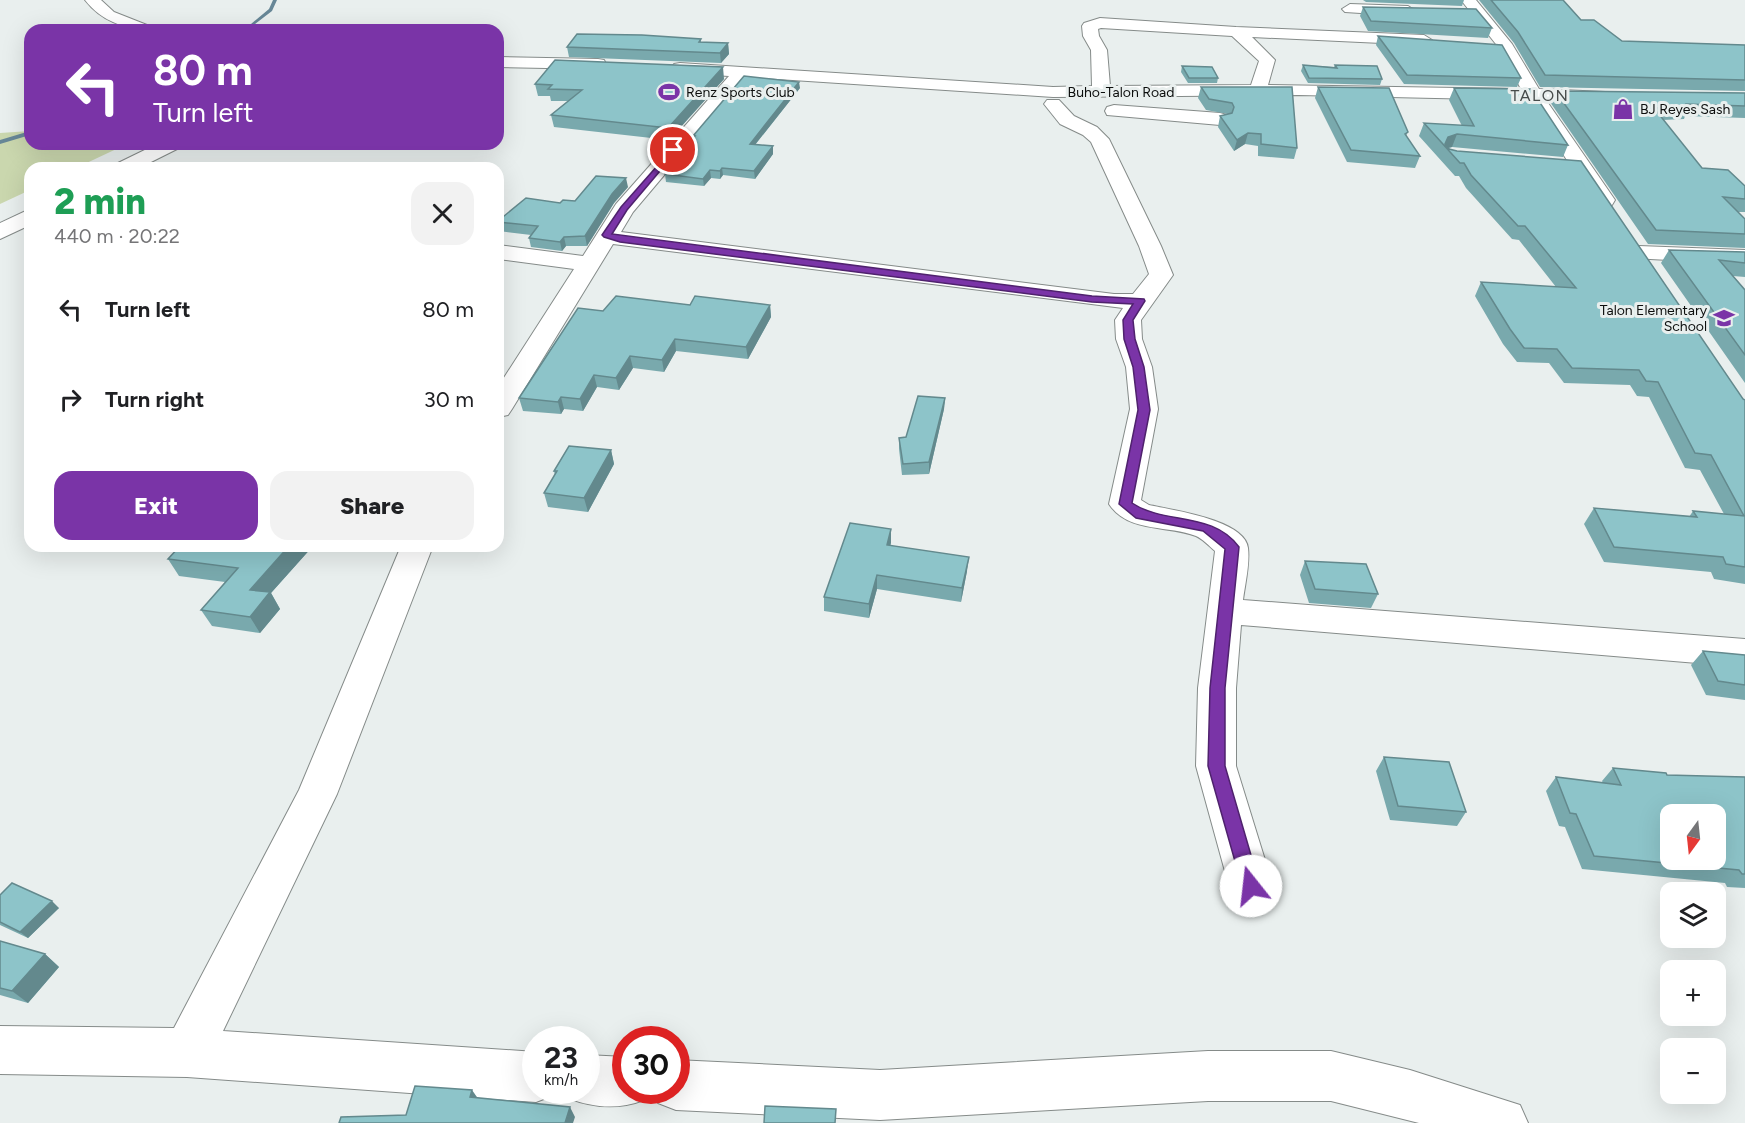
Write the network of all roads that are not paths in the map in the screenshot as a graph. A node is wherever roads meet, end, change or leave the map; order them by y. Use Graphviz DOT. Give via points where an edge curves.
graph roads {
  1 [pos="92,0"];
  2 [pos="1468,8"];
  3 [pos="1350,9"];
  4 [pos="1422,12"];
  5 [pos="131,24"];
  6 [pos="1236,32"];
  7 [pos="1438,41"];
  8 [pos="1484,45"];
  9 [pos="1506,47"];
  10 [pos="504,62"];
  11 [pos="614,64"];
  12 [pos="658,67"];
  13 [pos="742,72"];
  14 [pos="1257,91"];
  15 [pos="1101,92"];
  16 [pos="1534,96"];
  17 [pos="1617,97"];
  18 [pos="1049,98"];
  19 [pos="1220,119"];
  20 [pos="160,150"];
  21 [pos="135,162"];
  22 [pos="24,219"];
  23 [pos="0,232"];
  24 [pos="607,235"];
  25 [pos="1628,236"];
  26 [pos="504,253"];
  27 [pos="1745,257"];
  28 [pos="588,264"];
  29 [pos="1654,275"];
  30 [pos="1140,301"];
  31 [pos="504,399"];
  32 [pos="415,552"];
  33 [pos="1225,611"];
  34 [pos="1745,653"];
  35 [pos="1251,886"];
  36 [pos="0,1050"];
  37 [pos="187,1053"];
  38 [pos="522,1076"];
  39 [pos="690,1086"];
  40 [pos="1503,1123"];
  1 -- 5 [label="street" via="109,15"];
  2 -- 9 [label="street"];
  3 -- 4 [label="street"];
  6 -- 7 [label="street"];
  6 -- 14 [label="street" via="1267,60"];
  6 -- 15 [label="street" via="1091,24 1091,36 1099,50"];
  8 -- 9 [label="street"];
  9 -- 16 [label="street"];
  10 -- 11 [label="street"];
  12 -- 13 [label="street, Buho-Talon Road"];
  13 -- 18 [label="street, Buho-Talon Road"];
  13 -- 24 [label="street" via="631,200"];
  14 -- 15 [label="street, Buho-Talon Road"];
  14 -- 16 [label="street, Buho-Talon Road"];
  15 -- 18 [label="street, Buho-Talon Road"];
  16 -- 17 [label="street, Buho-Talon Road"];
  16 -- 25 [label="street" via="1572,166"];
  18 -- 19 [label="street"];
  18 -- 30 [label="street" via="1067,120 1099,139 1150,246 1161,275"];
  20 -- 21 [label="street"];
  22 -- 23 [label="street"];
  24 -- 28 [label="street"];
  24 -- 30 [label="street" via="1102,300"];
  25 -- 27 [label="street"];
  25 -- 29 [label="street"];
  26 -- 28 [label="street"];
  28 -- 31 [label="street"];
  30 -- 33 [label="street" via="1128,320 1144,410 1125,504 1140,514 1207,528 1232,547"];
  32 -- 37 [label="street" via="317,794"];
  33 -- 34 [label="street"];
  33 -- 35 [label="street" via="1217,688 1216,766"];
  36 -- 37 [label="street"];
  37 -- 38 [label="street"];
  39 -- 40 [label="street" via="880,1095 1208,1076 1331,1076"];
}
